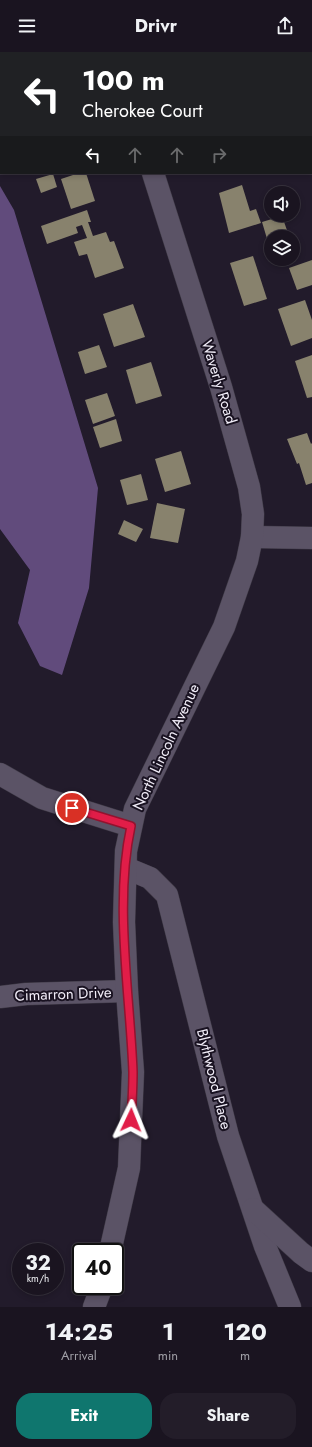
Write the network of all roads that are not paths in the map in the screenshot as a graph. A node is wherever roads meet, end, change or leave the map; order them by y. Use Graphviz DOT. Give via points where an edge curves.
graph roads {
  1 [pos="153,174"];
  2 [pos="252,537"];
  3 [pos="312,538"];
  4 [pos="0,774"];
  5 [pos="131,826"];
  6 [pos="126,868"];
  7 [pos="127,991"];
  8 [pos="0,997"];
  9 [pos="252,1208"];
  10 [pos="112,1243"];
  11 [pos="312,1261"];
  12 [pos="99,1295"];
  13 [pos="94,1307"];
  14 [pos="290,1307"];
  1 -- 2 [label="street, Waverly Road" via="221,387 249,487 253,514"];
  2 -- 3 [label="street"];
  2 -- 5 [label="street, North Lincoln Avenue" via="247,561 224,627 135,809"];
  4 -- 5 [label="street" via="42,798"];
  5 -- 6 [label="street, North Lincoln Avenue" via="126,851"];
  6 -- 7 [label="street, North Lincoln Avenue" via="124,922"];
  6 -- 9 [label="street, Blythwood Place" via="150,878 167,895 228,1136"];
  7 -- 8 [label="street, Cimarron Drive"];
  7 -- 10 [label="street, North Lincoln Avenue" via="133,1072 129,1168"];
  9 -- 11 [label="street"];
  9 -- 14 [label="street, Blythwood Place" via="264,1246"];
  12 -- 13 [label="street"];
}
